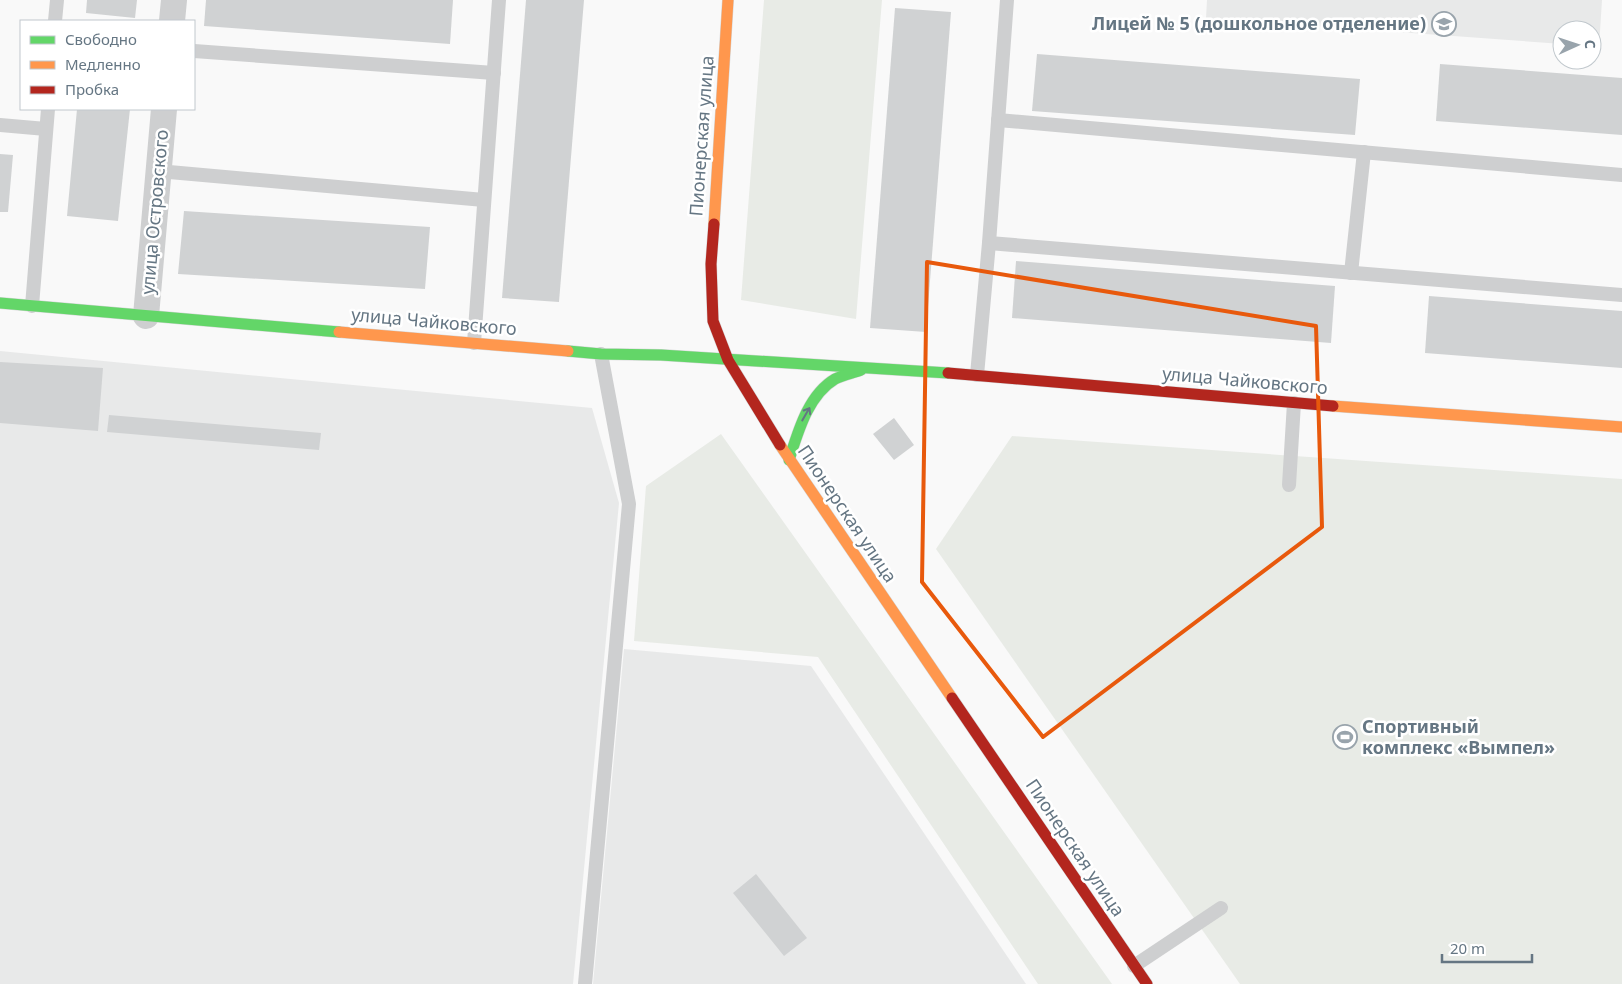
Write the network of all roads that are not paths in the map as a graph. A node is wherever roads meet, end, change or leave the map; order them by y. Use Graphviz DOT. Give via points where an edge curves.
graph roads {
  1 [pos="57,0"];
  2 [pos="174,0"];
  3 [pos="499,0"];
  4 [pos="728,0"];
  5 [pos="1007,0"];
  6 [pos="55,20"];
  7 [pos="172,20"];
  8 [pos="195,51"];
  9 [pos="494,73"];
  10 [pos="48,110"];
  11 [pos="164,110"];
  12 [pos="998,120"];
  13 [pos="0,125"];
  14 [pos="46,128"];
  15 [pos="1364,152"];
  16 [pos="158,171"];
  17 [pos="1622,174"];
  18 [pos="484,200"];
  19 [pos="989,243"];
  20 [pos="1351,273"];
  21 [pos="1622,295"];
  22 [pos="0,304"];
  23 [pos="32,306"];
  24 [pos="146,316"];
  25 [pos="474,343"];
  26 [pos="601,354"];
  27 [pos="728,360"];
  28 [pos="865,369"];
  29 [pos="977,376"];
  30 [pos="1294,403"];
  31 [pos="1622,427"];
  32 [pos="789,460"];
  33 [pos="1289,485"];
  34 [pos="1221,908"];
  35 [pos="1134,966"];
  36 [pos="584,984"];
  37 [pos="1147,984"];
  1 -- 6 [label="lane"];
  2 -- 7 [label="street"];
  3 -- 9 [label="lane"];
  4 -- 27 [label="street, Пионерская улица" via="711,264 713,321"];
  5 -- 12 [label="lane"];
  8 -- 9 [label="lane"];
  9 -- 18 [label="lane"];
  10 -- 14 [label="lane"];
  11 -- 16 [label="street, улица Островского"];
  12 -- 15 [label="lane"];
  12 -- 19 [label="lane"];
  13 -- 14 [label="lane"];
  14 -- 23 [label="lane"];
  15 -- 17 [label="lane"];
  15 -- 20 [label="lane"];
  16 -- 18 [label="lane"];
  16 -- 24 [label="street, улица Островского"];
  18 -- 25 [label="lane"];
  19 -- 20 [label="lane"];
  19 -- 29 [label="lane"];
  20 -- 21 [label="lane"];
  22 -- 23 [label="street, улица Чайковского"];
  23 -- 24 [label="street, улица Чайковского"];
  24 -- 25 [label="street, улица Чайковского"];
  25 -- 26 [label="street, улица Чайковского"];
  26 -- 27 [label="street, улица Чайковского"];
  26 -- 36 [label="lane" via="629,504"];
  27 -- 28 [label="street, улица Чайковского"];
  27 -- 32 [label="street, Пионерская улица"];
  28 -- 29 [label="street, улица Чайковского"];
  32 -- 28 [label="street, улица Чайковского, one-way" via="800,426 816,397 834,380"];
  29 -- 30 [label="street, улица Чайковского"];
  30 -- 31 [label="street, улица Чайковского"];
  30 -- 33 [label="lane"];
  32 -- 35 [label="street, Пионерская улица"];
  34 -- 35 [label="lane"];
  35 -- 37 [label="street, Пионерская улица"];
}
